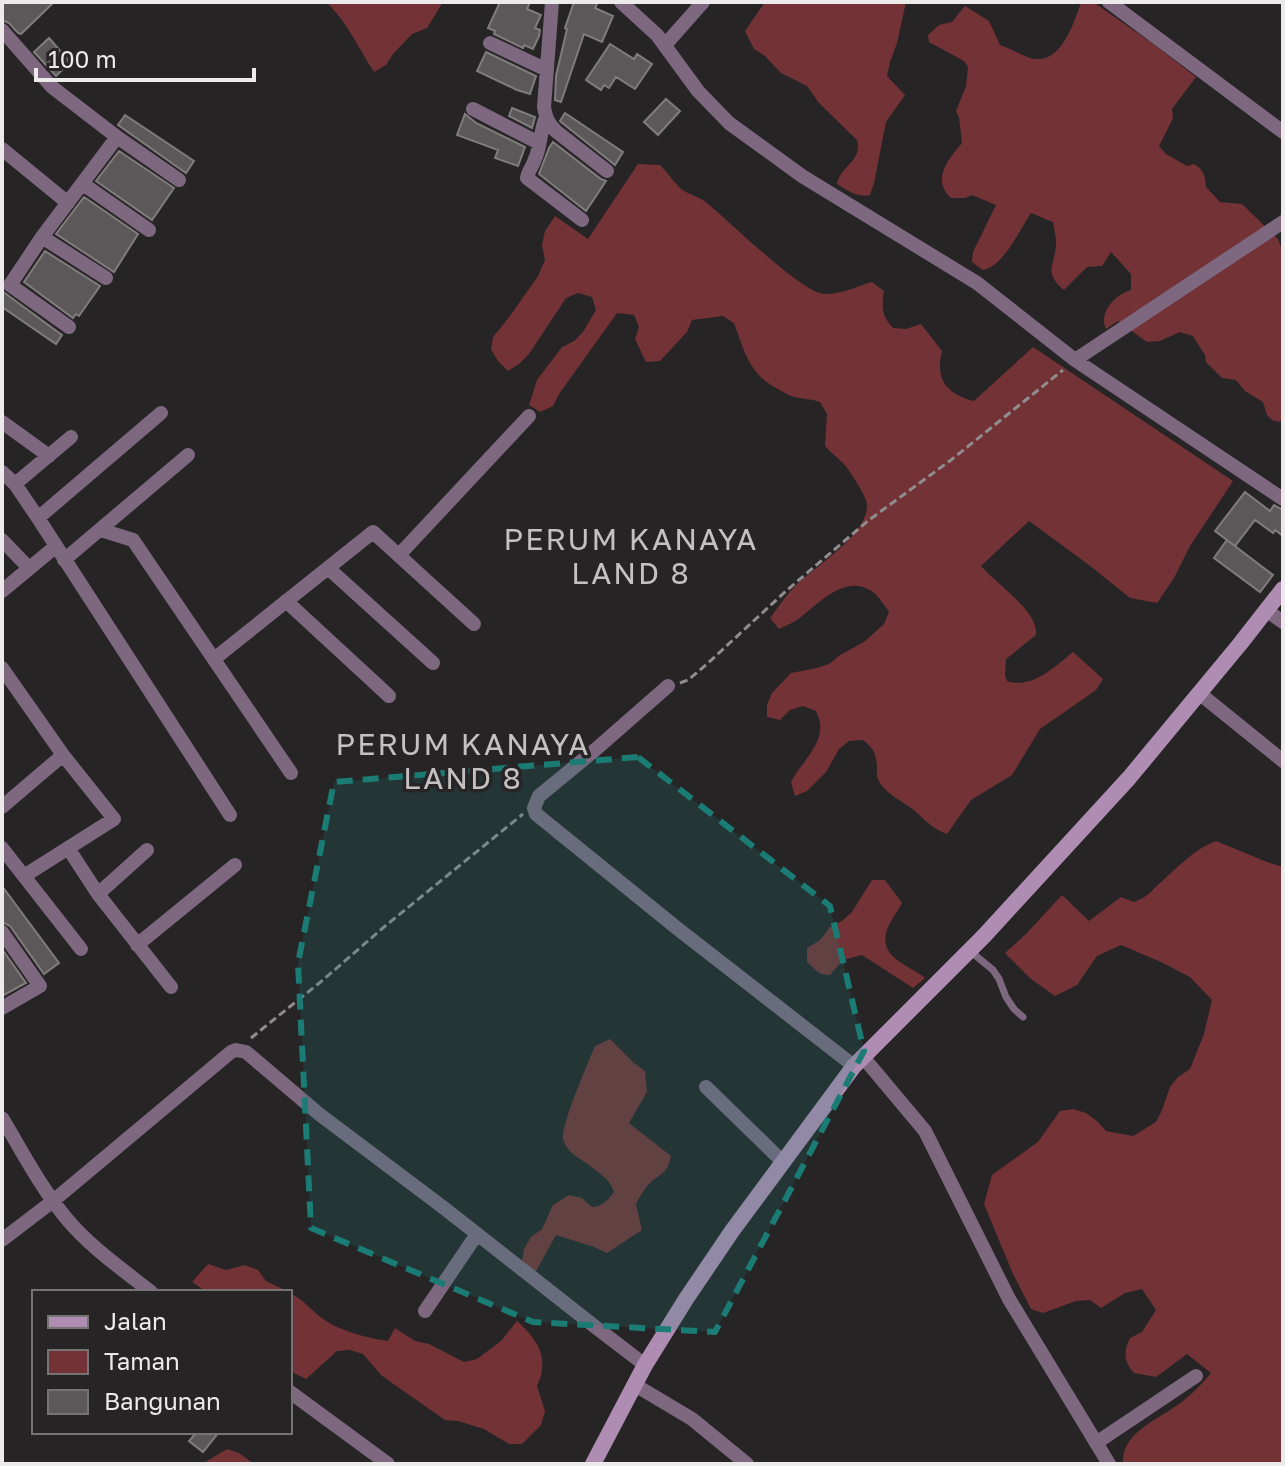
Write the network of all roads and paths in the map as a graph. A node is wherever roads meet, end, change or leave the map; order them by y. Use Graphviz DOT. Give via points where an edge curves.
graph roads {
  1 [pos="552,2"];
  2 [pos="621,2"];
  3 [pos="703,2"];
  4 [pos="1118,4"];
  5 [pos="2,30"];
  6 [pos="490,43"];
  7 [pos="665,45"];
  8 [pos="547,70"];
  9 [pos="473,109"];
  10 [pos="546,117"];
  11 [pos="1283,132"];
  12 [pos="117,137"];
  13 [pos="539,143"];
  14 [pos="2,149"];
  15 [pos="607,171"];
  16 [pos="179,180"];
  17 [pos="83,184"];
  18 [pos="68,203"];
  19 [pos="582,220"];
  20 [pos="1283,222"];
  21 [pos="149,230"];
  22 [pos="42,237"];
  23 [pos="106,278"];
  24 [pos="69,327"];
  25 [pos="1075,360"];
  26 [pos="161,413"];
  27 [pos="529,416"];
  28 [pos="2,422"];
  29 [pos="71,437"];
  30 [pos="188,455"];
  31 [pos="49,456"];
  32 [pos="2,472"];
  33 [pos="15,484"];
  34 [pos="1283,499"];
  35 [pos="38,518"];
  36 [pos="101,530"];
  37 [pos="2,540"];
  38 [pos="60,553"];
  39 [pos="399,555"];
  40 [pos="29,568"];
  41 [pos="328,568"];
  42 [pos="1283,589"];
  43 [pos="2,591"];
  44 [pos="286,601"];
  45 [pos="1266,610"];
  46 [pos="1283,622"];
  47 [pos="474,624"];
  48 [pos="214,659"];
  49 [pos="433,663"];
  50 [pos="2,668"];
  51 [pos="668,686"];
  52 [pos="1199,693"];
  53 [pos="389,696"];
  54 [pos="63,755"];
  55 [pos="1283,761"];
  56 [pos="291,773"];
  57 [pos="2,807"];
  58 [pos="534,808"];
  59 [pos="230,815"];
  60 [pos="2,848"];
  61 [pos="68,848"];
  62 [pos="147,850"];
  63 [pos="235,865"];
  64 [pos="24,876"];
  65 [pos="98,894"];
  66 [pos="2,932"];
  67 [pos="137,945"];
  68 [pos="81,949"];
  69 [pos="970,951"];
  70 [pos="171,987"];
  71 [pos="2,1008"];
  72 [pos="1023,1017"];
  73 [pos="241,1050"];
  74 [pos="858,1062"];
  75 [pos="706,1087"];
  76 [pos="2,1118"];
  77 [pos="782,1161"];
  78 [pos="53,1201"];
  79 [pos="477,1234"];
  80 [pos="2,1240"];
  81 [pos="148,1290"];
  82 [pos="425,1311"];
  83 [pos="645,1365"];
  84 [pos="1196,1376"];
  85 [pos="635,1385"];
  86 [pos="292,1393"];
  87 [pos="1096,1443"];
  88 [pos="1107,1463"];
  89 [pos="388,1464"];
  90 [pos="593,1464"];
  91 [pos="747,1464"];
  1 -- 8 [label="street"];
  2 -- 7 [label="street"];
  3 -- 7 [label="street"];
  4 -- 11 [label="street"];
  5 -- 12 [label="street" via="52,87"];
  6 -- 8 [label="street"];
  7 -- 25 [label="street" via="729,123 802,176 977,283"];
  8 -- 10 [label="street"];
  9 -- 13 [label="street"];
  10 -- 13 [label="street"];
  10 -- 15 [label="street" via="550,126"];
  12 -- 16 [label="street"];
  12 -- 17 [label="street"];
  13 -- 19 [label="street" via="527,178"];
  14 -- 18 [label="street"];
  17 -- 18 [label="street"];
  17 -- 21 [label="street"];
  18 -- 22 [label="street"];
  20 -- 25 [label="street"];
  22 -- 23 [label="street"];
  22 -- 24 [label="street" via="10,285"];
  25 -- 34 [label="street"];
  25 -- 51 [label="path" via="869,520 688,680"];
  26 -- 35 [label="street"];
  27 -- 39 [label="street"];
  28 -- 31 [label="street"];
  29 -- 31 [label="street"];
  30 -- 36 [label="street"];
  31 -- 33 [label="street"];
  32 -- 33 [label="street"];
  33 -- 35 [label="street"];
  35 -- 38 [label="street"];
  36 -- 38 [label="street"];
  36 -- 48 [label="street" via="133,540"];
  37 -- 40 [label="street"];
  38 -- 40 [label="street"];
  38 -- 59 [label="street"];
  39 -- 41 [label="street" via="373,532"];
  39 -- 47 [label="street"];
  40 -- 43 [label="street"];
  41 -- 44 [label="street"];
  41 -- 49 [label="street"];
  42 -- 45 [label="main road"];
  44 -- 48 [label="street"];
  44 -- 53 [label="street"];
  45 -- 46 [label="street"];
  45 -- 52 [label="main road"];
  48 -- 56 [label="street"];
  50 -- 54 [label="street"];
  51 -- 58 [label="street" via="539,796"];
  52 -- 55 [label="street"];
  52 -- 69 [label="main road" via="1129,778"];
  54 -- 57 [label="street"];
  54 -- 61 [label="street" via="114,819"];
  58 -- 73 [label="path"];
  58 -- 74 [label="street" via="678,929"];
  60 -- 64 [label="street"];
  61 -- 64 [label="street"];
  61 -- 65 [label="street"];
  62 -- 65 [label="street"];
  63 -- 67 [label="street"];
  64 -- 68 [label="street"];
  65 -- 67 [label="street"];
  66 -- 71 [label="street" via="40,986"];
  67 -- 70 [label="street"];
  69 -- 72 [label="lane" via="993,970"];
  69 -- 74 [label="main road"];
  73 -- 78 [label="street" via="231,1052"];
  73 -- 79 [label="street"];
  74 -- 77 [label="main road"];
  74 -- 87 [label="street" via="925,1131 1009,1299"];
  75 -- 77 [label="street"];
  76 -- 78 [label="street"];
  77 -- 83 [label="main road"];
  78 -- 80 [label="street"];
  78 -- 81 [label="street" via="88,1242"];
  79 -- 82 [label="street"];
  79 -- 83 [label="street"];
  83 -- 85 [label="main road"];
  84 -- 87 [label="street"];
  85 -- 90 [label="main road"];
  85 -- 91 [label="street" via="692,1419"];
  86 -- 89 [label="street"];
  87 -- 88 [label="street"];
}
